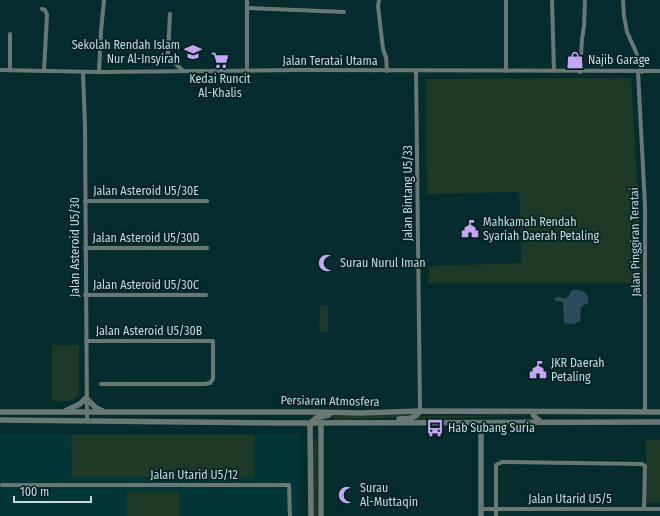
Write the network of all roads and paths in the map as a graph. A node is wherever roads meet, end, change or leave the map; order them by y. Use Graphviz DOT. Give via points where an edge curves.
graph roads {
  1 [pos="104,0"];
  2 [pos="247,0"];
  3 [pos="379,0"];
  4 [pos="506,0"];
  5 [pos="552,0"];
  6 [pos="585,0"];
  7 [pos="623,0"];
  8 [pos="247,8"];
  9 [pos="42,9"];
  10 [pos="344,12"];
  11 [pos="170,14"];
  12 [pos="10,34"];
  13 [pos="0,70"];
  14 [pos="10,70"];
  15 [pos="44,71"];
  16 [pos="183,71"];
  17 [pos="247,71"];
  18 [pos="386,71"];
  19 [pos="416,71"];
  20 [pos="506,71"];
  21 [pos="554,71"];
  22 [pos="660,71"];
  23 [pos="83,72"];
  24 [pos="99,72"];
  25 [pos="580,72"];
  26 [pos="640,72"];
  27 [pos="85,201"];
  28 [pos="208,201"];
  29 [pos="85,248"];
  30 [pos="207,248"];
  31 [pos="86,295"];
  32 [pos="206,295"];
  33 [pos="86,341"];
  34 [pos="101,384"];
  35 [pos="86,398"];
  36 [pos="420,411"];
  37 [pos="0,412"];
  38 [pos="61,412"];
  39 [pos="86,412"];
  40 [pos="105,412"];
  41 [pos="262,412"];
  42 [pos="532,412"];
  43 [pos="540,412"];
  44 [pos="645,412"];
  45 [pos="660,412"];
  46 [pos="361,413"];
  47 [pos="536,417"];
  48 [pos="316,418"];
  49 [pos="0,420"];
  50 [pos="87,421"];
  51 [pos="468,422"];
  52 [pos="494,422"];
  53 [pos="531,422"];
  54 [pos="541,422"];
  55 [pos="660,422"];
  56 [pos="310,423"];
  57 [pos="321,423"];
  58 [pos="373,423"];
  59 [pos="481,433"];
  60 [pos="2,485"];
  61 [pos="481,509"];
  62 [pos="496,509"];
  63 [pos="644,509"];
  64 [pos="660,509"];
  65 [pos="290,516"];
  66 [pos="311,516"];
  67 [pos="321,516"];
  68 [pos="481,516"];
  69 [pos="496,516"];
  1 -- 24 [label="street"];
  2 -- 8 [label="street"];
  3 -- 18 [label="street"];
  4 -- 20 [label="street"];
  5 -- 21 [label="street"];
  6 -- 25 [label="street"];
  7 -- 26 [label="street, Jalan Pinggiran Teratai" via="627,32 636,52"];
  8 -- 10 [label="street"];
  8 -- 17 [label="street"];
  9 -- 15 [label="street" via="46,10 47,15"];
  11 -- 16 [label="street" via="169,57"];
  12 -- 14 [label="street"];
  13 -- 14 [label="street, Jalan Teratai Utama"];
  14 -- 15 [label="street, Jalan Teratai Utama"];
  15 -- 23 [label="street, Jalan Teratai Utama"];
  16 -- 17 [label="street, Jalan Teratai Utama"];
  16 -- 24 [label="street, Jalan Teratai Utama"];
  17 -- 18 [label="street, Jalan Teratai Utama"];
  18 -- 19 [label="street, Jalan Teratai Utama"];
  19 -- 20 [label="street, Jalan Teratai Utama"];
  19 -- 36 [label="street, Jalan Bintang U5/33"];
  20 -- 21 [label="street, Jalan Teratai Utama"];
  21 -- 25 [label="street, Jalan Teratai Utama"];
  22 -- 26 [label="street, Jalan Teratai Utama"];
  23 -- 24 [label="street, Jalan Teratai Utama"];
  23 -- 27 [label="street, Jalan Asteroid U5/30"];
  25 -- 26 [label="street, Jalan Teratai Utama"];
  26 -- 44 [label="street, Jalan Pinggiran Teratai" via="645,206"];
  27 -- 28 [label="street, Jalan Asteroid U5/30E"];
  27 -- 29 [label="street, Jalan Asteroid U5/30"];
  29 -- 30 [label="street, Jalan Asteroid U5/30D"];
  29 -- 31 [label="street, Jalan Asteroid U5/30"];
  31 -- 32 [label="street, Jalan Asteroid U5/30C"];
  31 -- 33 [label="street, Jalan Asteroid U5/30"];
  33 -- 34 [label="street, Jalan Asteroid U5/30B" via="213,341 213,379 210,383"];
  33 -- 35 [label="street, Jalan Asteroid U5/30"];
  35 -- 38 [label="street" via="80,404"];
  35 -- 39 [label="street, Jalan Asteroid U5/30"];
  35 -- 40 [label="street" via="96,408"];
  36 -- 42 [label="street, Persiaran Atmosfera"];
  36 -- 46 [label="street, Persiaran Atmosfera"];
  36 -- 58 [label="street" via="410,419"];
  37 -- 38 [label="street, Persiaran Atmosfera"];
  38 -- 39 [label="street, Persiaran Atmosfera"];
  39 -- 40 [label="street, Persiaran Atmosfera"];
  39 -- 50 [label="street, Jalan Asteroid U5/30"];
  40 -- 41 [label="street, Persiaran Atmosfera"];
  41 -- 46 [label="street, Persiaran Atmosfera"];
  41 -- 48 [label="street"];
  42 -- 43 [label="street, Persiaran Atmosfera"];
  42 -- 47 [label="street"];
  43 -- 44 [label="street, Persiaran Atmosfera"];
  43 -- 47 [label="street"];
  44 -- 45 [label="street, Persiaran Atmosfera"];
  46 -- 48 [label="street" via="333,414"];
  47 -- 53 [label="street"];
  47 -- 54 [label="street"];
  48 -- 56 [label="street"];
  48 -- 57 [label="street"];
  49 -- 50 [label="street, Persiaran Atmosfera"];
  50 -- 56 [label="street, Persiaran Atmosfera"];
  51 -- 52 [label="street, Persiaran Atmosfera"];
  51 -- 58 [label="street, Persiaran Atmosfera"];
  51 -- 59 [label="street" via="475,424"];
  52 -- 53 [label="street, Persiaran Atmosfera"];
  52 -- 59 [label="street"];
  53 -- 54 [label="street, Persiaran Atmosfera"];
  54 -- 55 [label="street, Persiaran Atmosfera"];
  56 -- 57 [label="street, Persiaran Atmosfera"];
  56 -- 66 [label="street"];
  57 -- 58 [label="street, Persiaran Atmosfera"];
  57 -- 67 [label="street"];
  59 -- 61 [label="street"];
  60 -- 65 [label="street, Jalan Utarid U5/12" via="289,485"];
  61 -- 62 [label="street, Jalan Utarid U5/5"];
  61 -- 68 [label="street"];
  62 -- 63 [label="street, Jalan Utarid U5/5"];
  62 -- 63 [label="street" via="496,465 566,462 642,464 645,466"];
  62 -- 69 [label="street"];
  63 -- 64 [label="street, Jalan Utarid U5/5"];
}
